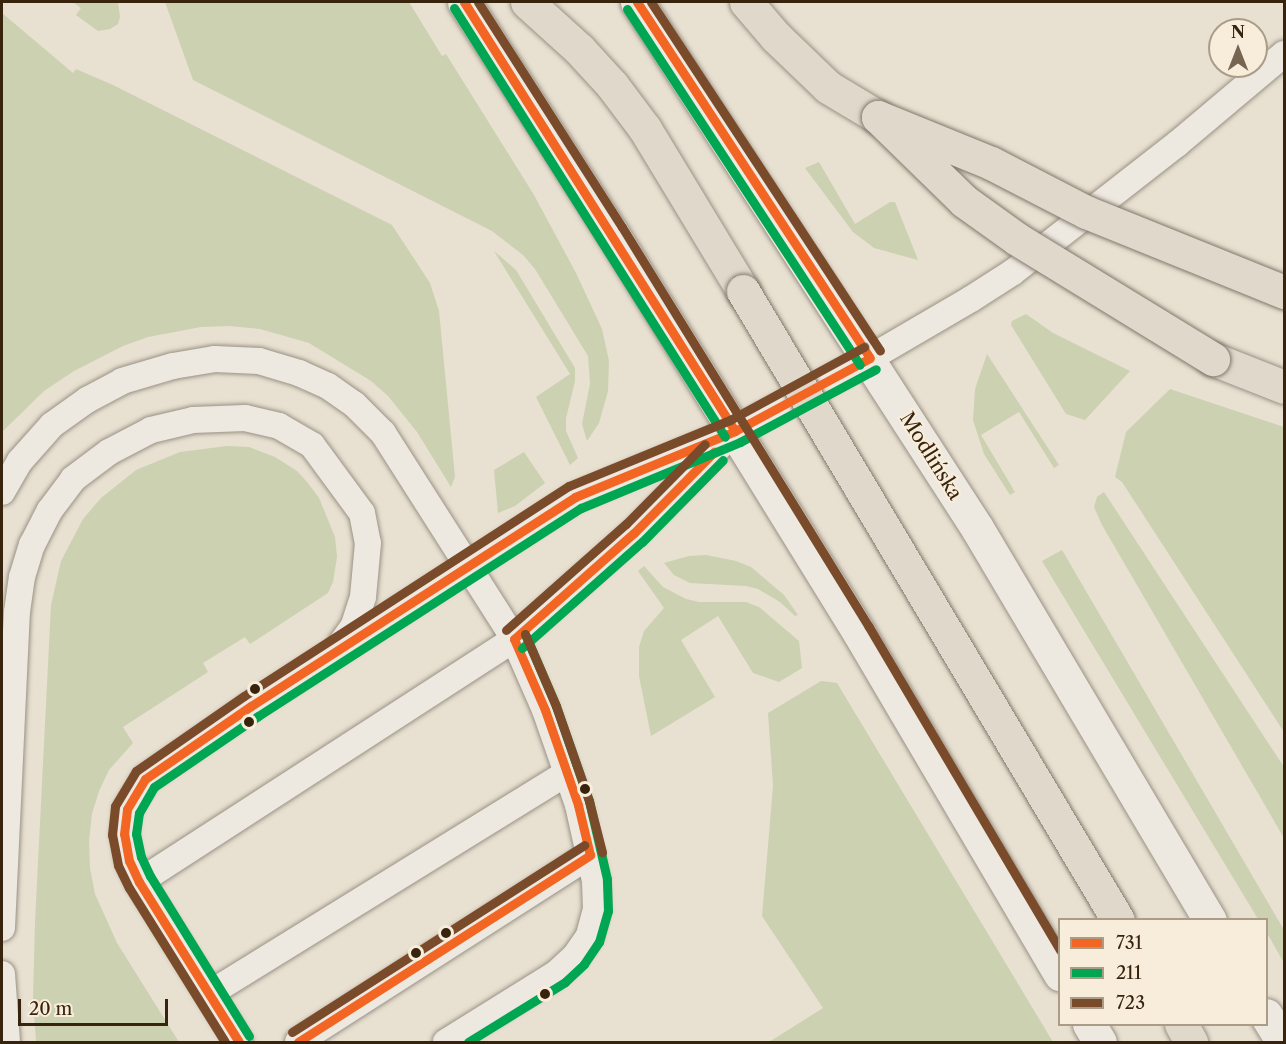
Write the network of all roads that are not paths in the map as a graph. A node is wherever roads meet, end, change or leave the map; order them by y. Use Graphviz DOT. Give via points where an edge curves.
graph roads {
  1 [pos="464,2"];
  2 [pos="526,2"];
  3 [pos="637,2"];
  4 [pos="746,2"];
  5 [pos="1284,54"];
  6 [pos="878,117"];
  7 [pos="1284,292"];
  8 [pos="870,358"];
  9 [pos="1284,387"];
  10 [pos="735,431"];
  11 [pos="2,492"];
  12 [pos="468,565"];
  13 [pos="514,639"];
  14 [pos="326,658"];
  15 [pos="567,773"];
  16 [pos="590,855"];
  17 [pos="139,882"];
  18 [pos="1117,918"];
  19 [pos="1209,918"];
  20 [pos="2,928"];
  21 [pos="1058,972"];
  22 [pos="2,974"];
  23 [pos="209,994"];
  24 [pos="1268,1018"];
  25 [pos="1090,1026"];
  26 [pos="1182,1026"];
  27 [pos="7,1042"];
  28 [pos="239,1042"];
  29 [pos="298,1042"];
  30 [pos="446,1042"];
  31 [pos="1100,1042"];
  32 [pos="1191,1042"];
  33 [pos="1283,1042"];
  1 -- 10 [label="main road"];
  2 -- 18 [label="main road, bridge" via="612,85 671,168"];
  3 -- 8 [label="main road, Modlińska"];
  4 -- 6 [label="main road" via="828,87"];
  5 -- 8 [label="lane" via="1177,144 1013,272"];
  6 -- 7 [label="main road, bridge" via="991,163 1086,212"];
  6 -- 9 [label="main road, bridge" via="964,201 1017,239 1213,359"];
  8 -- 10 [label="lane"];
  8 -- 19 [label="main road, Modlińska" via="994,556"];
  10 -- 12 [label="lane" via="575,497"];
  10 -- 13 [label="lane" via="634,533"];
  10 -- 21 [label="main road"];
  11 -- 12 [label="lane" via="20,461 52,425 122,381 214,359 258,361 299,373 354,404 383,433"];
  12 -- 13 [label="lane"];
  12 -- 14 [label="lane"];
  13 -- 15 [label="lane"];
  13 -- 17 [label="lane"];
  14 -- 17 [label="lane" via="145,779 127,808 124,834 129,861"];
  14 -- 20 [label="lane" via="353,627 363,597 368,543 362,513 312,445 279,426 245,418 193,420 151,430 109,452 73,479 50,510 32,545 18,600"];
  15 -- 16 [label="lane"];
  15 -- 23 [label="lane"];
  16 -- 29 [label="lane"];
  16 -- 30 [label="lane" via="596,909 589,936 575,956 557,973"];
  17 -- 23 [label="lane"];
  22 -- 27 [label="lane"];
  23 -- 28 [label="lane"];
  24 -- 33 [label="main road"];
  25 -- 31 [label="main road"];
  26 -- 32 [label="main road"];
}
